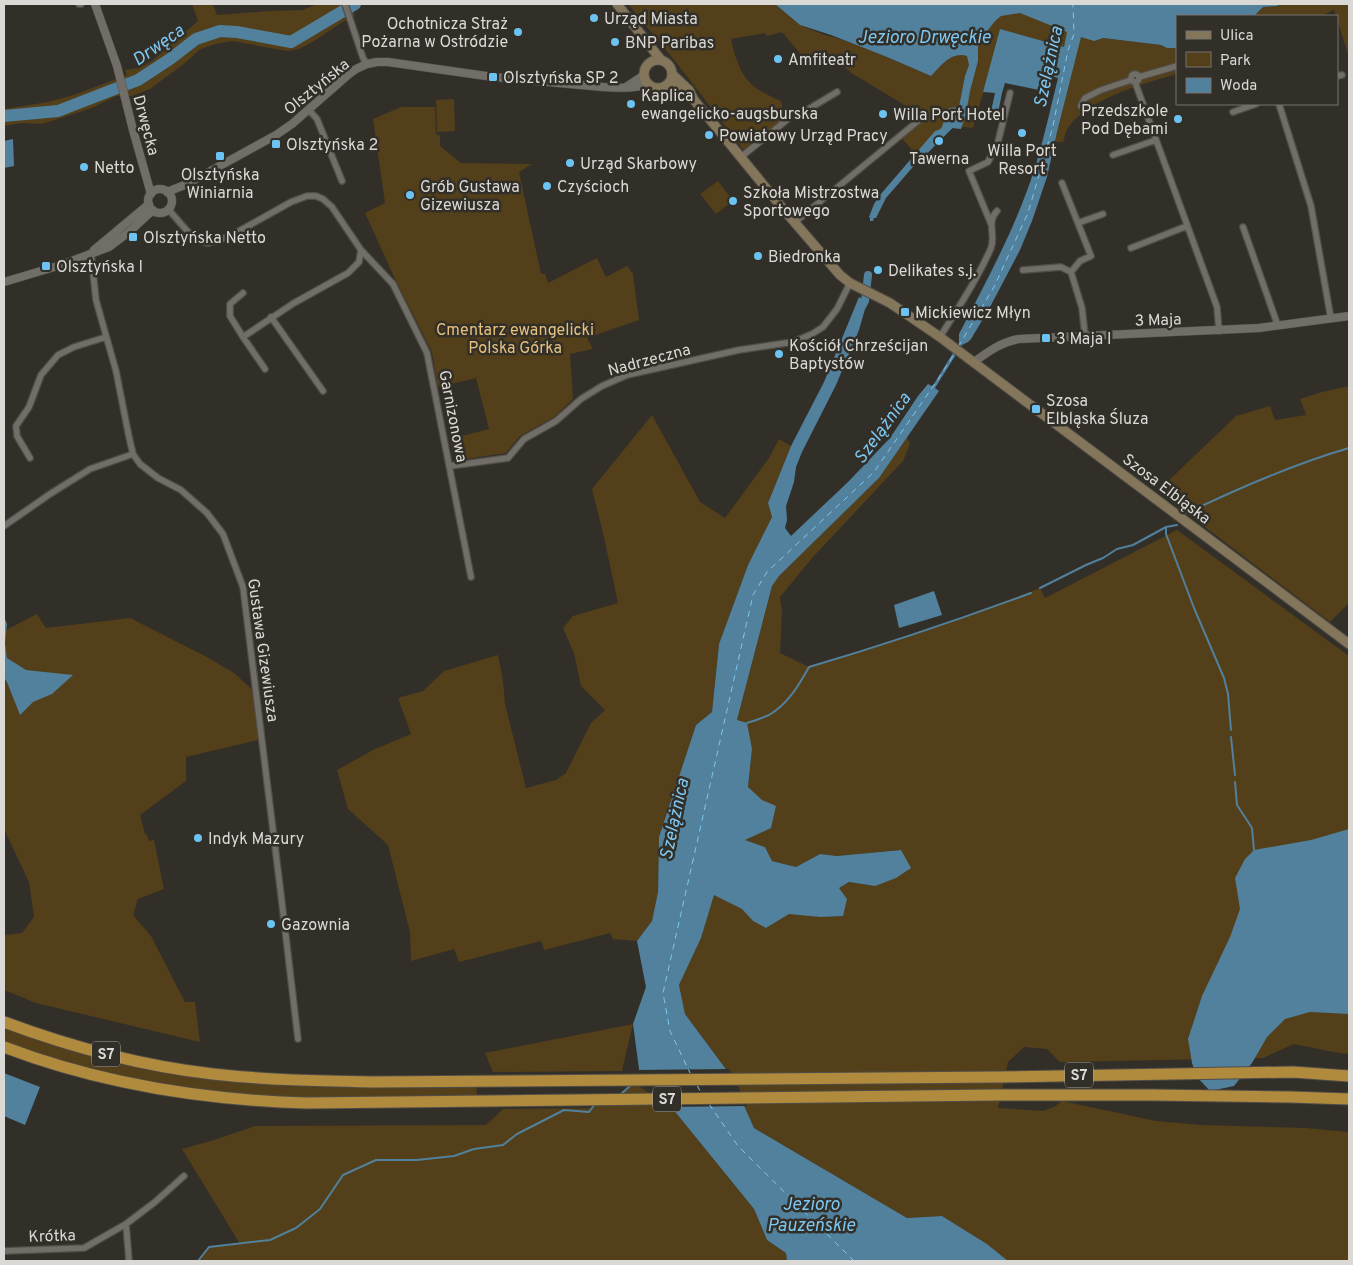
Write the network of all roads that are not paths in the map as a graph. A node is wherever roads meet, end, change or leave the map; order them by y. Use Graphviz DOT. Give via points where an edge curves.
graph roads {
  1 [pos="95,4"];
  2 [pos="345,4"];
  3 [pos="617,4"];
  4 [pos="646,41"];
  5 [pos="660,60"];
  6 [pos="650,63"];
  7 [pos="367,64"];
  8 [pos="1176,66"];
  9 [pos="672,74"];
  10 [pos="646,79"];
  11 [pos="1135,80"];
  12 [pos="669,83"];
  13 [pos="837,92"];
  14 [pos="1010,93"];
  15 [pos="694,100"];
  16 [pos="1253,105"];
  17 [pos="1280,105"];
  18 [pos="1081,106"];
  19 [pos="308,109"];
  20 [pos="1233,112"];
  21 [pos="918,121"];
  22 [pos="1156,140"];
  23 [pos="1113,155"];
  24 [pos="741,157"];
  25 [pos="342,181"];
  26 [pos="1062,184"];
  27 [pos="154,192"];
  28 [pos="169,195"];
  29 [pos="151,207"];
  30 [pos="168,209"];
  31 [pos="997,211"];
  32 [pos="1103,214"];
  33 [pos="794,223"];
  34 [pos="1078,223"];
  35 [pos="991,224"];
  36 [pos="1187,226"];
  37 [pos="1244,227"];
  38 [pos="1131,248"];
  39 [pos="361,250"];
  40 [pos="91,253"];
  41 [pos="1023,270"];
  42 [pos="1071,272"];
  43 [pos="4,282"];
  44 [pos="850,283"];
  45 [pos="243,293"];
  46 [pos="1349,316"];
  47 [pos="271,317"];
  48 [pos="1331,319"];
  49 [pos="1278,326"];
  50 [pos="1219,330"];
  51 [pos="1085,335"];
  52 [pos="106,336"];
  53 [pos="243,337"];
  54 [pos="942,338"];
  55 [pos="970,359"];
  56 [pos="265,369"];
  57 [pos="323,391"];
  58 [pos="133,454"];
  59 [pos="30,458"];
  60 [pos="450,466"];
  61 [pos="4,526"];
  62 [pos="471,577"];
  63 [pos="1349,644"];
  64 [pos="4,1022"];
  65 [pos="298,1039"];
  66 [pos="4,1047"];
  67 [pos="1349,1076"];
  68 [pos="1349,1099"];
  69 [pos="184,1176"];
  70 [pos="126,1224"];
  71 [pos="4,1251"];
  72 [pos="129,1261"];
  1 -- 27 [label="street, Drwęcka" via="118,66 144,168"];
  2 -- 7 [label="street"];
  3 -- 4 [label="main road"];
  4 -- 5 [label="main road"];
  4 -- 6 [label="main road"];
  5 -- 6 [label="main road"];
  5 -- 9 [label="main road" via="668,64"];
  6 -- 10 [label="main road" via="646,68"];
  7 -- 10 [label="street, Olsztyńska" via="388,62 493,77 620,88"];
  7 -- 19 [label="street, Olsztyńska" via="349,74"];
  8 -- 11 [label="street"];
  9 -- 12 [label="main road"];
  9 -- 15 [label="main road" via="689,90"];
  10 -- 12 [label="main road" via="658,88"];
  11 -- 18 [label="street" via="1101,90 1085,98"];
  11 -- 22 [label="street"];
  12 -- 15 [label="main road"];
  13 -- 24 [label="street" via="793,115"];
  14 -- 35 [label="street" via="998,142 988,162 969,171"];
  15 -- 24 [label="main road, Szosa Elbląska"];
  16 -- 20 [label="street"];
  17 -- 48 [label="street" via="1311,206"];
  19 -- 25 [label="street" via="318,119"];
  19 -- 28 [label="street, Olsztyńska" via="276,136"];
  21 -- 33 [label="street"];
  22 -- 23 [label="street"];
  22 -- 36 [label="street"];
  24 -- 33 [label="main road, Szosa Elbląska"];
  26 -- 34 [label="street"];
  27 -- 28 [label="street" via="164,190"];
  27 -- 29 [label="street" via="149,199"];
  28 -- 30 [label="street" via="172,203"];
  29 -- 30 [label="street" via="160,213"];
  29 -- 40 [label="street" via="129,232 109,247"];
  30 -- 39 [label="street, Garnizonowa" via="189,233 207,243 241,230 291,202 316,196 329,203"];
  31 -- 35 [label="street"];
  32 -- 34 [label="street"];
  33 -- 44 [label="main road, Szosa Elbląska"];
  34 -- 42 [label="street" via="1091,256 1080,261"];
  35 -- 54 [label="street" via="992,245"];
  36 -- 38 [label="street"];
  36 -- 50 [label="street" via="1217,307"];
  37 -- 49 [label="street"];
  39 -- 47 [label="street" via="359,262 348,273"];
  39 -- 60 [label="street, Garnizonowa" via="393,284 428,353"];
  40 -- 43 [label="street"];
  40 -- 52 [label="street" via="96,300"];
  41 -- 42 [label="street" via="1060,267"];
  42 -- 51 [label="street" via="1082,308"];
  44 -- 54 [label="main road, Szosa Elbląska" via="890,302"];
  44 -- 60 [label="street, Nadrzeczna" via="837,309 823,327 812,334 794,342 739,350 627,375 580,398 556,421 524,439 508,458"];
  45 -- 53 [label="street" via="230,304 230,316"];
  46 -- 48 [label="street, 3 Maja"];
  47 -- 53 [label="street"];
  47 -- 57 [label="street"];
  48 -- 49 [label="street, 3 Maja"];
  49 -- 50 [label="street, 3 Maja"];
  50 -- 51 [label="street, 3 Maja"];
  51 -- 55 [label="street, 3 Maja" via="1012,340"];
  52 -- 58 [label="street"];
  52 -- 59 [label="street" via="58,355 41,375 16,426 17,436"];
  53 -- 56 [label="street"];
  54 -- 55 [label="main road, Szosa Elbląska"];
  55 -- 63 [label="main road, Szosa Elbląska"];
  58 -- 61 [label="street" via="90,469"];
  58 -- 65 [label="street, Gustawa Gizewiusza" via="140,464 181,490 207,513 223,534 243,587"];
  60 -- 62 [label="street, Garnizonowa"];
  64 -- 67 [label="highway, S7" via="127,1059 212,1074 316,1081 1293,1072"];
  66 -- 68 [label="highway, S7" via="102,1078 160,1090 263,1102 998,1095"];
  69 -- 70 [label="street, Krótka"];
  70 -- 71 [label="street, Krótka" via="84,1248"];
  70 -- 72 [label="street"];
}
